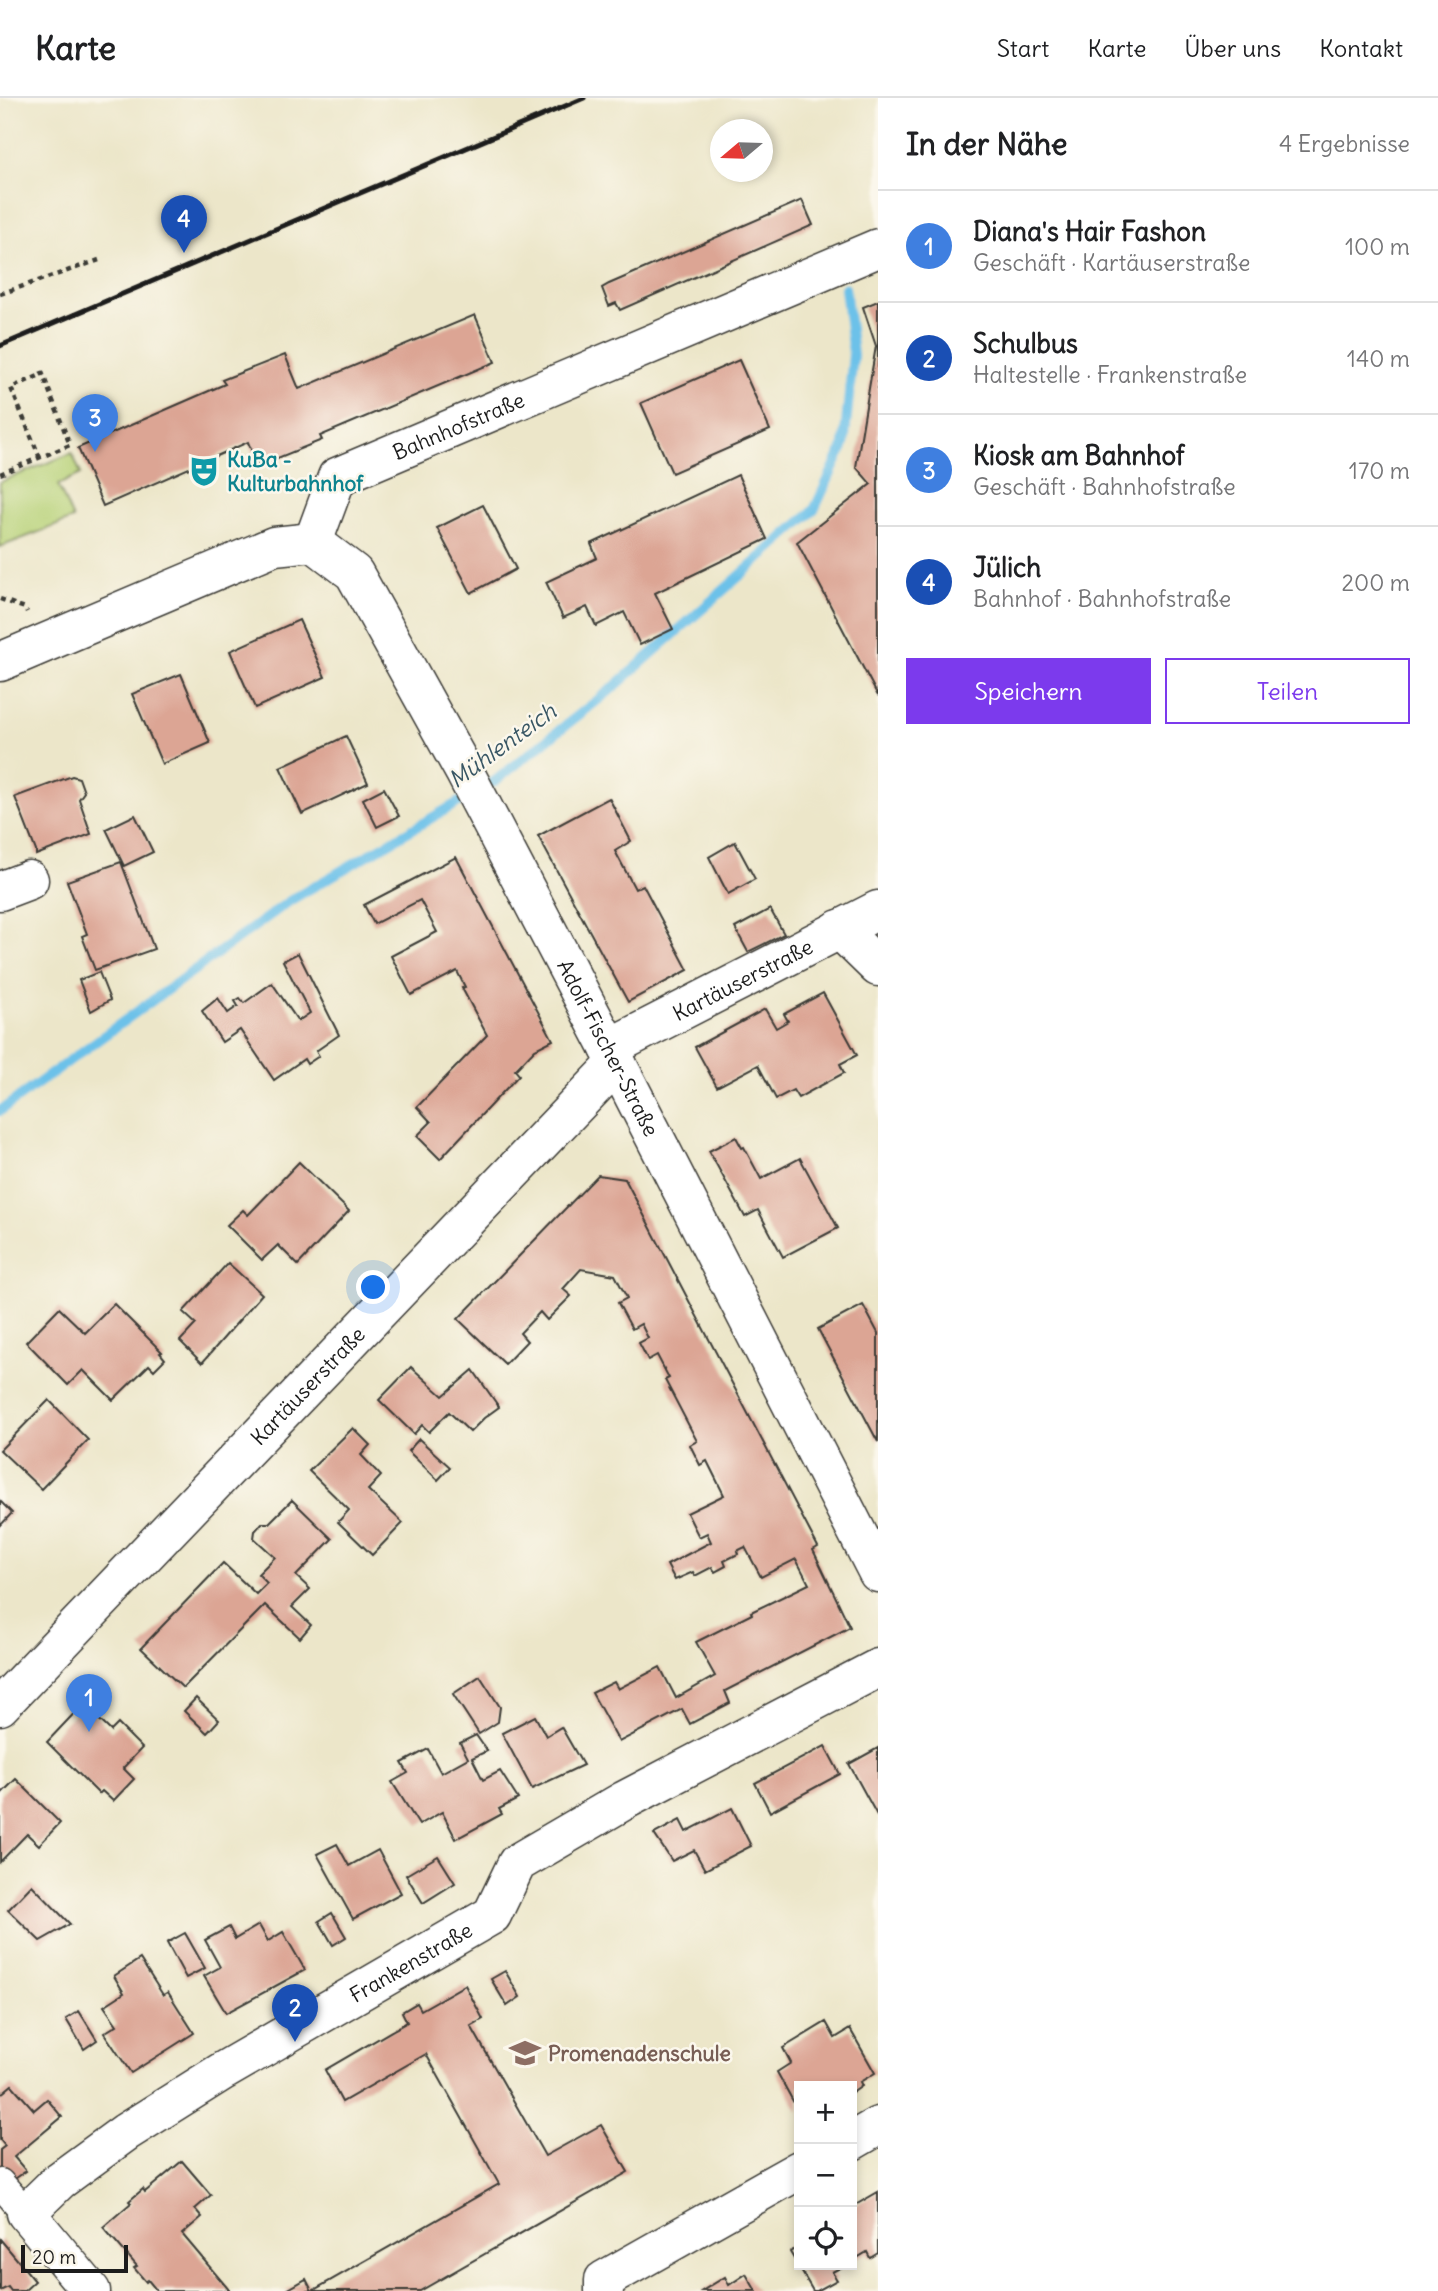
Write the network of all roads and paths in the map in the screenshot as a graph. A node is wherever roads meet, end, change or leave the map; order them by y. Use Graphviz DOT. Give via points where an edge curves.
graph roads {
  1 [pos="878,248"];
  2 [pos="99,260"];
  3 [pos="0,294"];
  4 [pos="40,367"];
  5 [pos="43,374"];
  6 [pos="40,458"];
  7 [pos="0,474"];
  8 [pos="313,542"];
  9 [pos="0,662"];
  10 [pos="878,910"];
  11 [pos="839,929"];
  12 [pos="878,967"];
  13 [pos="613,1056"];
  14 [pos="877,1566"];
  15 [pos="878,1668"];
  16 [pos="0,1706"];
  17 [pos="878,2126"];
  18 [pos="857,2138"];
  19 [pos="794,2174"];
  20 [pos="0,2183"];
  21 [pos="26,2213"];
  22 [pos="91,2291"];
  23 [pos="604,2291"];
  1 -- 8 [label="street, Bahnhofstraße" via="337,477"];
  2 -- 3 [label="path"];
  4 -- 5 [label="path"];
  5 -- 6 [label="path" via="70,445"];
  5 -- 6 [label="path" via="10,387"];
  6 -- 7 [label="path"];
  8 -- 9 [label="street" via="274,546"];
  8 -- 13 [label="street, Adolf-Fischer-Straße" via="354,573"];
  10 -- 11 [label="street, Kartäuserstraße"];
  11 -- 12 [label="street"];
  11 -- 13 [label="street, Kartäuserstraße"];
  13 -- 14 [label="street, Adolf-Fischer-Straße"];
  13 -- 16 [label="street, Kartäuserstraße"];
  15 -- 21 [label="street, Frankenstraße" via="625,1800 517,1863 492,1915 126,2132 59,2181"];
  17 -- 18 [label="street"];
  19 -- 23 [label="street" via="604,2280"];
  20 -- 21 [label="street"];
  21 -- 22 [label="street"];
}
